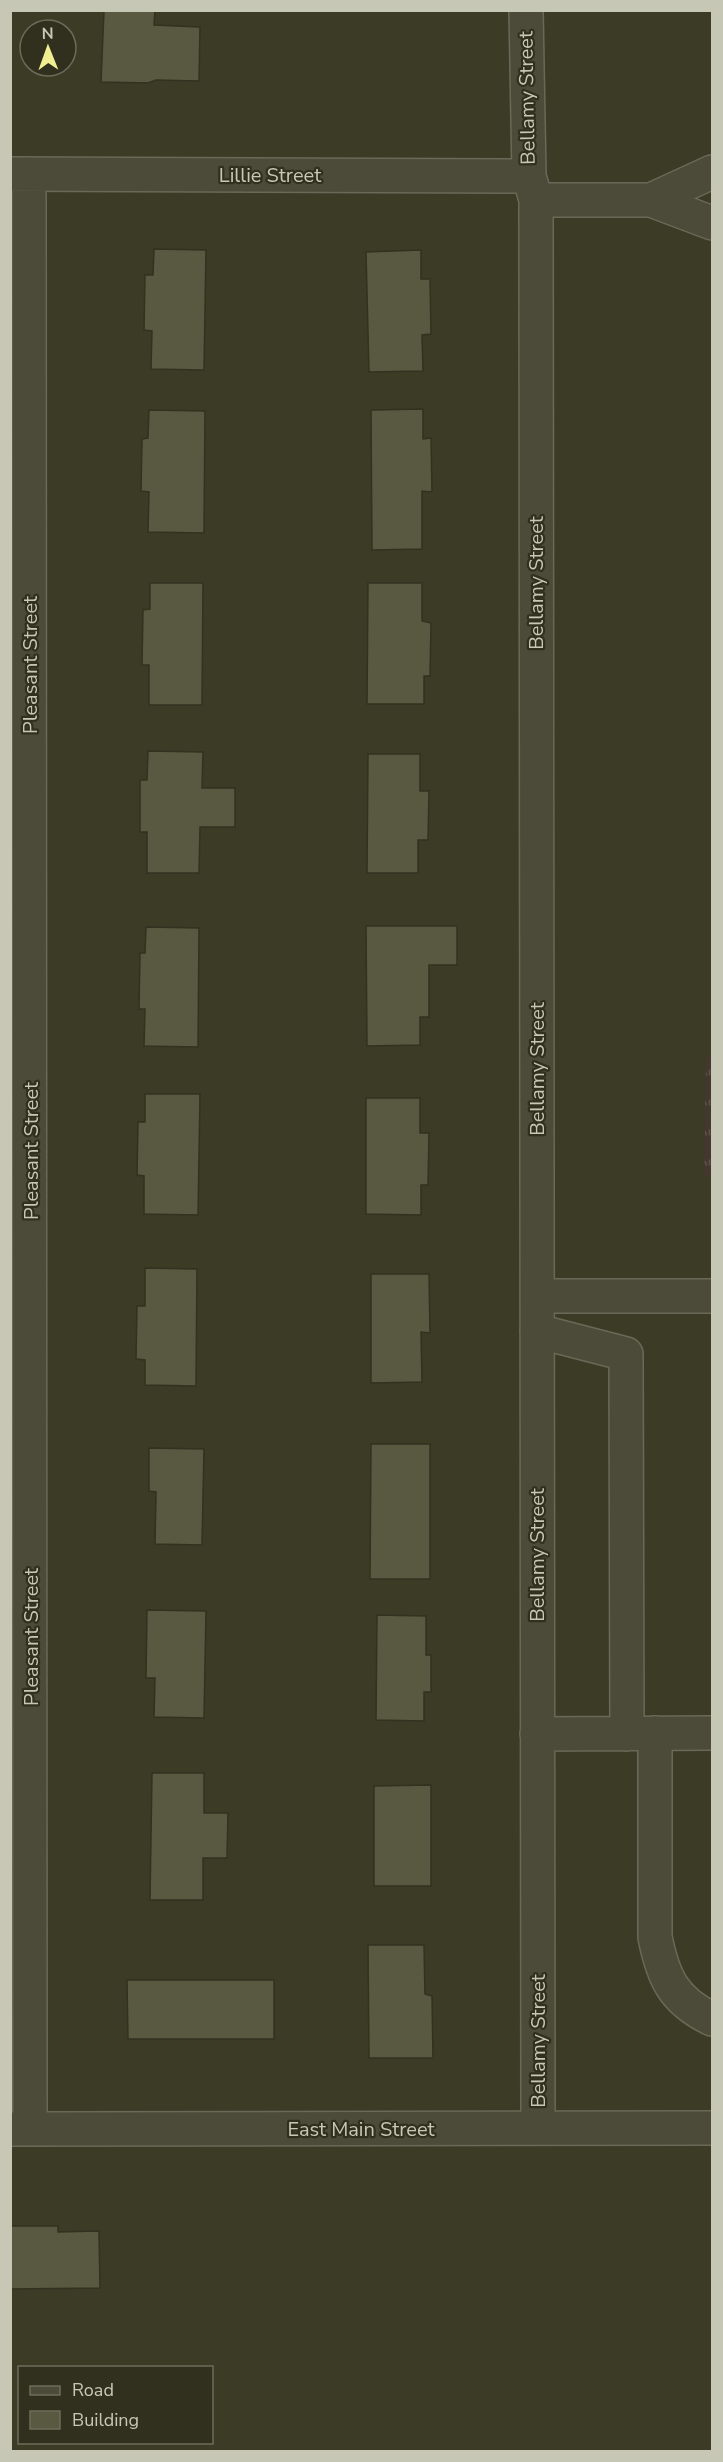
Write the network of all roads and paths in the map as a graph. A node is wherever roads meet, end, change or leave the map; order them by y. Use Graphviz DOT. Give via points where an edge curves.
graph roads {
  1 [pos="526,10"];
  2 [pos="712,172"];
  3 [pos="20,174"];
  4 [pos="533,188"];
  5 [pos="651,200"];
  6 [pos="712,223"];
  7 [pos="537,1296"];
  8 [pos="712,1296"];
  9 [pos="537,1331"];
  10 [pos="712,1733"];
  11 [pos="537,1734"];
  12 [pos="641,1734"];
  13 [pos="712,2019"];
  14 [pos="538,2128"];
  15 [pos="712,2128"];
  16 [pos="20,2129"];
  1 -- 4 [label="street, Bellamy Street"];
  2 -- 5 [label="street"];
  3 -- 4 [label="street, Lillie Street"];
  3 -- 16 [label="street, Pleasant Street"];
  4 -- 5 [label="street, Lillie Street"];
  4 -- 7 [label="street, Bellamy Street"];
  5 -- 6 [label="street"];
  7 -- 8 [label="street"];
  7 -- 9 [label="street, Bellamy Street"];
  9 -- 11 [label="street, Bellamy Street"];
  9 -- 12 [label="street" via="626,1354"];
  10 -- 12 [label="street"];
  11 -- 12 [label="street"];
  11 -- 14 [label="street, Bellamy Street"];
  12 -- 13 [label="street" via="661,1965 674,1990 695,2011"];
  14 -- 15 [label="street, East Main Street"];
  14 -- 16 [label="street, East Main Street"];
}
